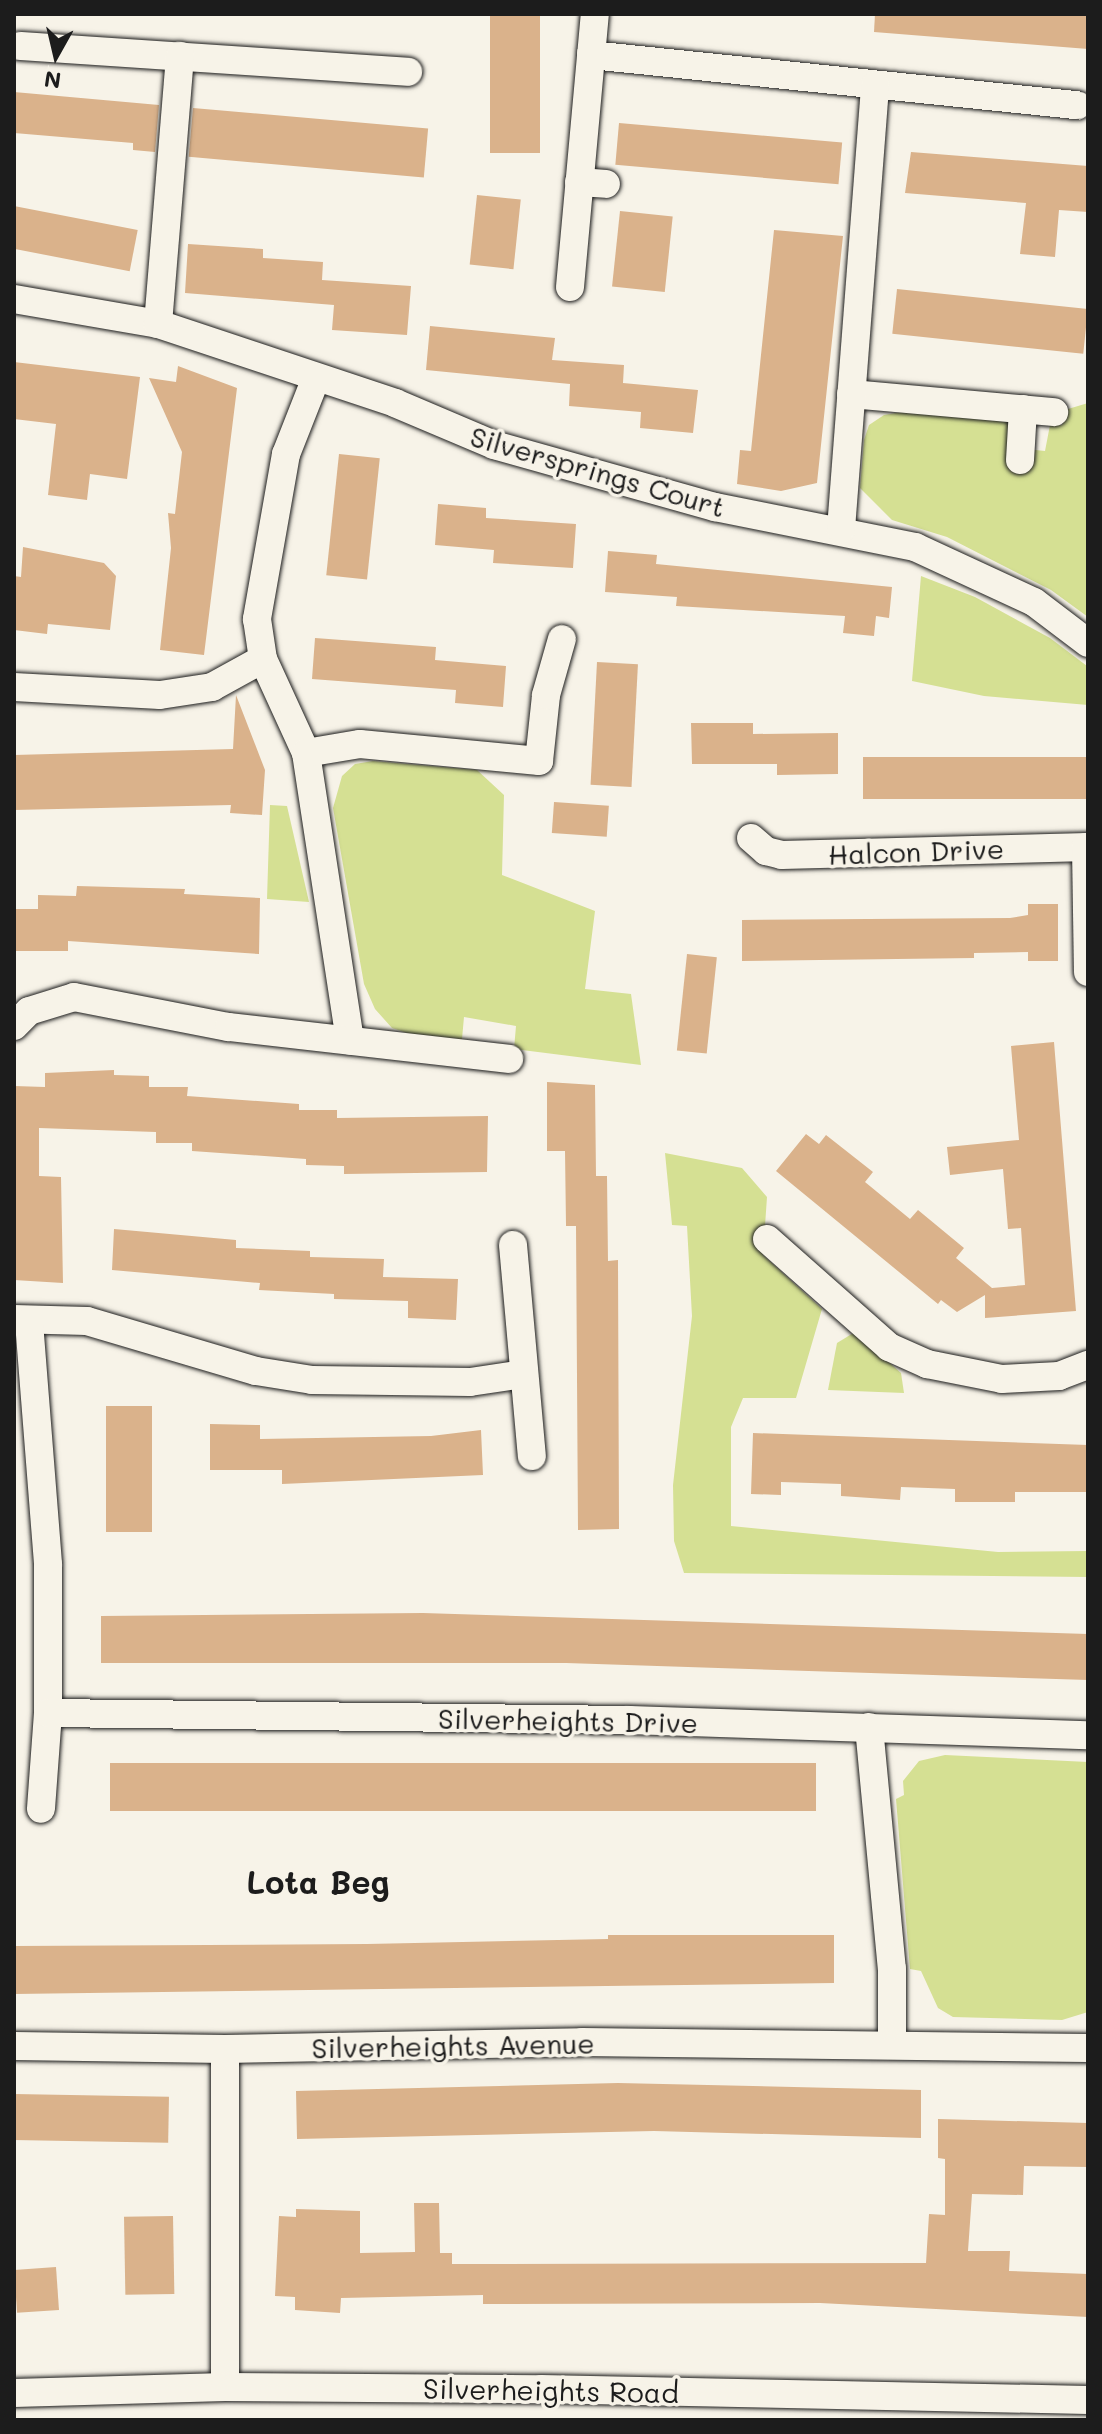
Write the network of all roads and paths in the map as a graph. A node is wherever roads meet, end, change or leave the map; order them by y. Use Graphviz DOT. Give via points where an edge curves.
graph roads {
  1 [pos="595,14"];
  2 [pos="20,46"];
  3 [pos="591,55"];
  4 [pos="180,56"];
  5 [pos="408,72"];
  6 [pos="875,85"];
  7 [pos="1077,105"];
  8 [pos="570,287"];
  9 [pos="14,299"];
  10 [pos="158,324"];
  11 [pos="316,378"];
  12 [pos="851,394"];
  13 [pos="1023,409"];
  14 [pos="1054,412"];
  15 [pos="1020,460"];
  16 [pos="841,529"];
  17 [pos="562,639"];
  18 [pos="1088,643"];
  19 [pos="263,659"];
  20 [pos="14,687"];
  21 [pos="306,753"];
  22 [pos="751,838"];
  23 [pos="1087,847"];
  24 [pos="1088,972"];
  25 [pos="14,1026"];
  26 [pos="350,1041"];
  27 [pos="509,1059"];
  28 [pos="767,1239"];
  29 [pos="513,1245"];
  30 [pos="22,1320"];
  31 [pos="1088,1365"];
  32 [pos="523,1374"];
  33 [pos="532,1456"];
  34 [pos="48,1713"];
  35 [pos="869,1727"];
  36 [pos="1088,1735"];
  37 [pos="41,1809"];
  38 [pos="892,2043"];
  39 [pos="14,2046"];
  40 [pos="1088,2048"];
  41 [pos="225,2049"];
  42 [pos="225,2387"];
  43 [pos="14,2393"];
  44 [pos="1088,2400"];
  1 -- 3 [label="street"];
  2 -- 4 [label="street"];
  3 -- 6 [label="street"];
  3 -- 8 [label="street" via="593,183"];
  4 -- 5 [label="street"];
  4 -- 10 [label="street"];
  6 -- 7 [label="street"];
  6 -- 12 [label="street"];
  9 -- 10 [label="street, Silversprings Court"];
  10 -- 11 [label="street, Silversprings Court"];
  11 -- 16 [label="street, Silversprings Court" via="395,403 494,445 715,507"];
  11 -- 19 [label="street" via="286,454 257,619"];
  12 -- 13 [label="street"];
  12 -- 16 [label="street"];
  13 -- 14 [label="street"];
  13 -- 15 [label="street"];
  16 -- 18 [label="street, Silversprings Court" via="960,564 1034,602"];
  17 -- 21 [label="street" via="546,695 539,761 360,744"];
  19 -- 20 [label="street" via="212,687 160,695"];
  19 -- 21 [label="street"];
  21 -- 26 [label="street"];
  22 -- 23 [label="street, Halcon Drive" via="766,851 782,855"];
  23 -- 24 [label="street"];
  25 -- 26 [label="street" via="29,1011 74,997 229,1027"];
  26 -- 27 [label="street"];
  28 -- 31 [label="street" via="889,1347 927,1364 1002,1379 1059,1376"];
  29 -- 32 [label="street"];
  30 -- 32 [label="street" via="87,1321 256,1371 312,1380 470,1382"];
  30 -- 34 [label="street" via="48,1565"];
  32 -- 33 [label="street"];
  34 -- 35 [label="street, Silverheights Drive"];
  34 -- 37 [label="street"];
  35 -- 36 [label="street, Silverheights Drive"];
  35 -- 38 [label="street" via="892,1969"];
  38 -- 40 [label="street, Silverheights Avenue"];
  38 -- 41 [label="street, Silverheights Avenue"];
  39 -- 41 [label="street, Silverheights Avenue"];
  41 -- 42 [label="street"];
  42 -- 43 [label="street, Silverheights Road"];
  42 -- 44 [label="street, Silverheights Road"];
}
